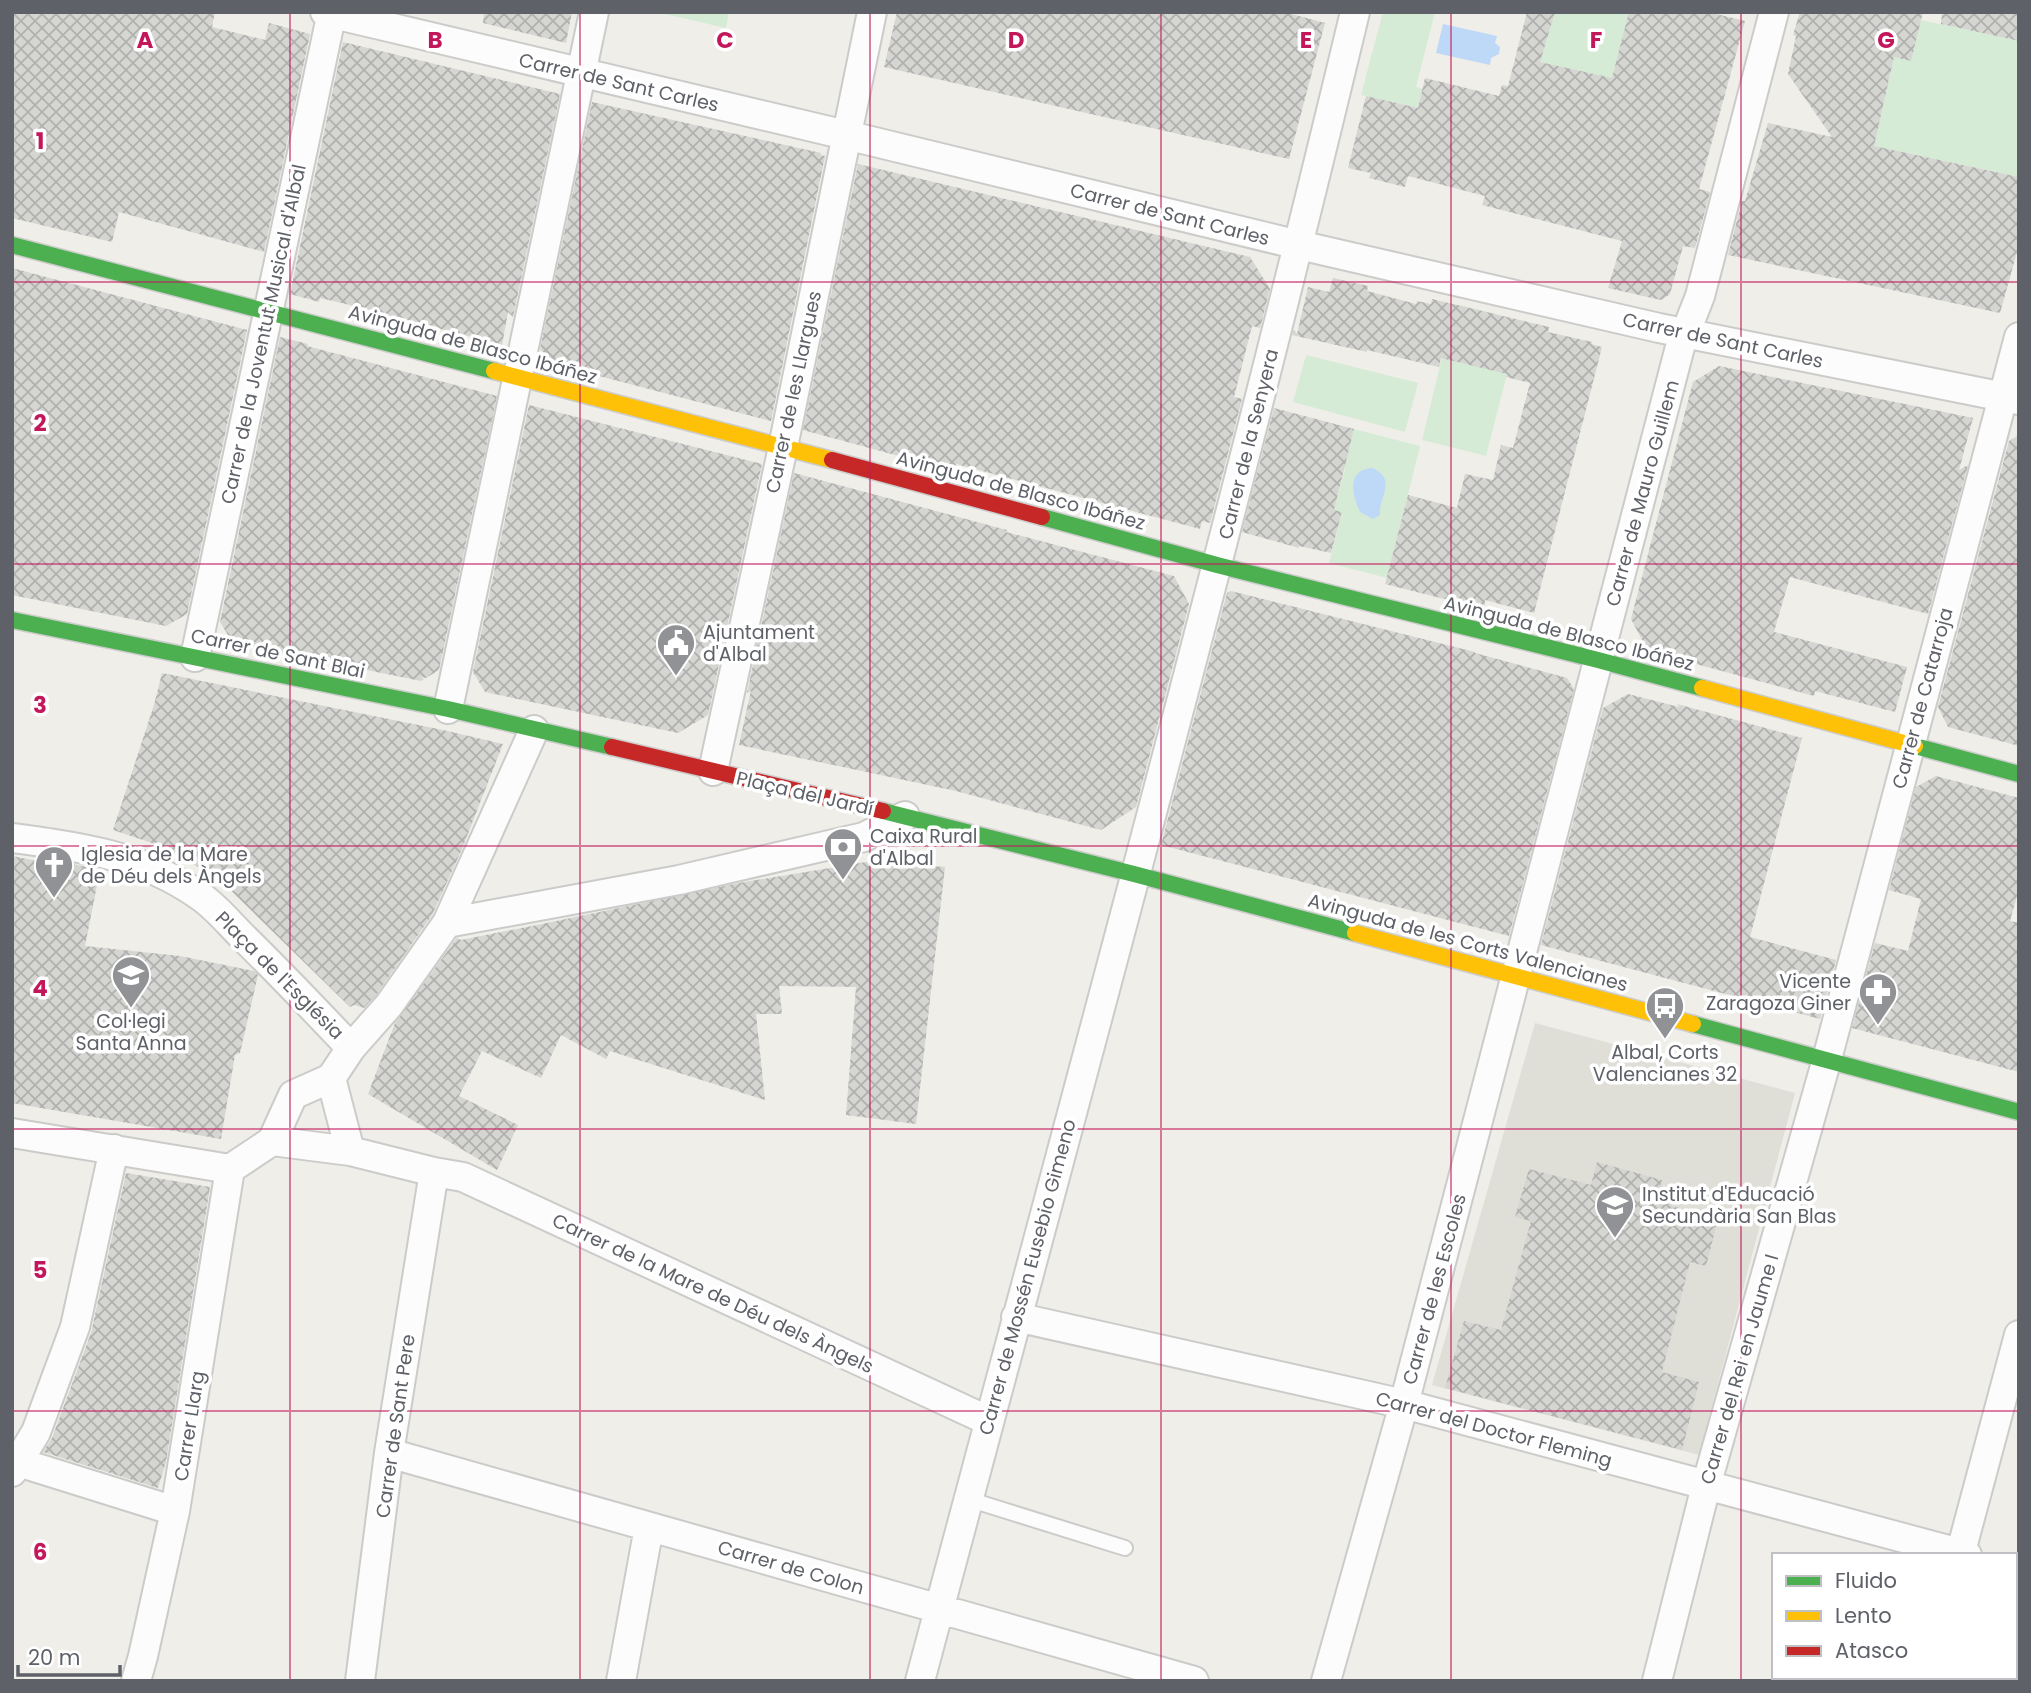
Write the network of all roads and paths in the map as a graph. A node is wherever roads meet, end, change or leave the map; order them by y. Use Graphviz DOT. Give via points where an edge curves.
graph roads {
  1 [pos="594,12"];
  2 [pos="872,12"];
  3 [pos="1355,12"];
  4 [pos="1774,12"];
  5 [pos="330,13"];
  6 [pos="581,74"];
  7 [pos="846,135"];
  8 [pos="1299,245"];
  9 [pos="12,246"];
  10 [pos="268,311"];
  11 [pos="1685,334"];
  12 [pos="2019,337"];
  13 [pos="517,378"];
  14 [pos="2011,398"];
  15 [pos="783,447"];
  16 [pos="1217,565"];
  17 [pos="12,620"];
  18 [pos="195,657"];
  19 [pos="1598,660"];
  20 [pos="448,709"];
  21 [pos="534,730"];
  22 [pos="1910,745"];
  23 [pos="713,771"];
  24 [pos="2019,774"];
  25 [pos="905,816"];
  26 [pos="12,838"];
  27 [pos="1135,874"];
  28 [pos="447,923"];
  29 [pos="1516,977"];
  30 [pos="351,1048"];
  31 [pos="1827,1059"];
  32 [pos="331,1078"];
  33 [pos="2019,1112"];
  34 [pos="12,1133"];
  35 [pos="272,1141"];
  36 [pos="114,1149"];
  37 [pos="350,1151"];
  38 [pos="230,1169"];
  39 [pos="434,1172"];
  40 [pos="1016,1317"];
  41 [pos="2019,1335"];
  42 [pos="1404,1404"];
  43 [pos="989,1422"];
  44 [pos="389,1453"];
  45 [pos="15,1467"];
  46 [pos="1706,1486"];
  47 [pos="968,1499"];
  48 [pos="175,1511"];
  49 [pos="649,1527"];
  50 [pos="1125,1548"];
  51 [pos="1958,1553"];
  52 [pos="1962,1553"];
  53 [pos="939,1609"];
  54 [pos="136,1681"];
  55 [pos="360,1681"];
  56 [pos="621,1681"];
  57 [pos="920,1681"];
  58 [pos="1194,1681"];
  59 [pos="1326,1681"];
  60 [pos="1657,1681"];
  1 -- 6 [label="street"];
  2 -- 7 [label="street, Carrer de les Llargues"];
  3 -- 8 [label="street, Carrer de la Senyera"];
  4 -- 11 [label="street, Carrer de Mauro Guillem" via="1700,296"];
  5 -- 6 [label="street, Carrer de Sant Carles"];
  5 -- 10 [label="street, Carrer de la Joventut Musical d'Albal"];
  6 -- 7 [label="street, Carrer de Sant Carles"];
  6 -- 13 [label="street"];
  7 -- 8 [label="street, Carrer de Sant Carles"];
  7 -- 15 [label="street, Carrer de les Llargues"];
  8 -- 11 [label="street, Carrer de Sant Carles"];
  8 -- 16 [label="street, Carrer de la Senyera"];
  9 -- 10 [label="street, Avinguda de Blasco Ibáñez"];
  10 -- 13 [label="street, Avinguda de Blasco Ibáñez"];
  10 -- 18 [label="street, Carrer de la Joventut Musical d'Albal"];
  11 -- 14 [label="street, Carrer de Sant Carles"];
  11 -- 19 [label="street, Carrer de Mauro Guillem"];
  12 -- 14 [label="street, Carrer de Catarroja"];
  13 -- 15 [label="street, Avinguda de Blasco Ibáñez"];
  13 -- 20 [label="street"];
  14 -- 22 [label="street, Carrer de Catarroja"];
  15 -- 16 [label="street, Avinguda de Blasco Ibáñez"];
  15 -- 23 [label="street, Carrer de les Llargues"];
  16 -- 19 [label="street, Avinguda de Blasco Ibáñez"];
  16 -- 27 [label="street, Carrer de la Senyera"];
  17 -- 18 [label="street, Carrer de Sant Blai"];
  18 -- 20 [label="street, Carrer de Sant Blai"];
  19 -- 22 [label="street, Avinguda de Blasco Ibáñez"];
  19 -- 29 [label="street, Carrer de Mauro Guillem"];
  20 -- 21 [label="street, Carrer de Sant Blai"];
  21 -- 23 [label="street, Plaça del Jardí"];
  21 -- 28 [label="street"];
  22 -- 24 [label="street, Avinguda de Blasco Ibáñez"];
  22 -- 31 [label="street, Carrer de Catarroja"];
  23 -- 25 [label="street, Plaça del Jardí"];
  25 -- 27 [label="street, Avinguda de les Corts Valencianes"];
  25 -- 28 [label="street, Plaça del Jardí" via="864,836 679,880"];
  26 -- 30 [label="street, Plaça de l'Església" via="78,846 120,857 201,896"];
  27 -- 29 [label="street, Avinguda de les Corts Valencianes"];
  27 -- 40 [label="street, Carrer de Mossén Eusebio Gimeno"];
  28 -- 30 [label="street" via="389,1005"];
  29 -- 31 [label="street, Avinguda de les Corts Valencianes"];
  29 -- 42 [label="street, Carrer de les Escoles"];
  30 -- 32 [label="street"];
  31 -- 33 [label="street, Avinguda de les Corts Valencianes"];
  31 -- 46 [label="street, Carrer del Rei en Jaume I"];
  32 -- 35 [label="street" via="293,1095"];
  32 -- 37 [label="street"];
  34 -- 36 [label="street"];
  35 -- 37 [label="street, Carrer de la Mare de Déu dels Àngels"];
  35 -- 38 [label="street"];
  36 -- 38 [label="street"];
  36 -- 45 [label="street" via="75,1327 36,1432"];
  37 -- 39 [label="street, Carrer de la Mare de Déu dels Àngels"];
  38 -- 48 [label="street, Carrer Llarg"];
  39 -- 43 [label="street, Carrer de la Mare de Déu dels Àngels" via="463,1177"];
  39 -- 44 [label="street, Carrer de Sant Pere"];
  40 -- 42 [label="street, Carrer del Doctor Fleming"];
  40 -- 43 [label="street, Carrer de Mossén Eusebio Gimeno"];
  41 -- 52 [label="street"];
  42 -- 46 [label="street, Carrer del Doctor Fleming"];
  42 -- 59 [label="street, Carrer de les Escoles"];
  43 -- 47 [label="street, Carrer de Mossén Eusebio Gimeno"];
  44 -- 49 [label="street, Carrer de Colon"];
  44 -- 55 [label="street, Carrer de Sant Pere"];
  45 -- 48 [label="street"];
  46 -- 51 [label="street, Carrer del Doctor Fleming"];
  46 -- 60 [label="street, Carrer del Rei en Jaume I"];
  47 -- 50 [label="lane"];
  47 -- 53 [label="street, Carrer de Mossén Eusebio Gimeno"];
  48 -- 54 [label="street, Carrer Llarg"];
  49 -- 53 [label="street, Carrer de Colon"];
  49 -- 56 [label="street"];
  53 -- 57 [label="street, Carrer de Mossén Eusebio Gimeno"];
  53 -- 58 [label="street, Carrer de Colon"];
}
